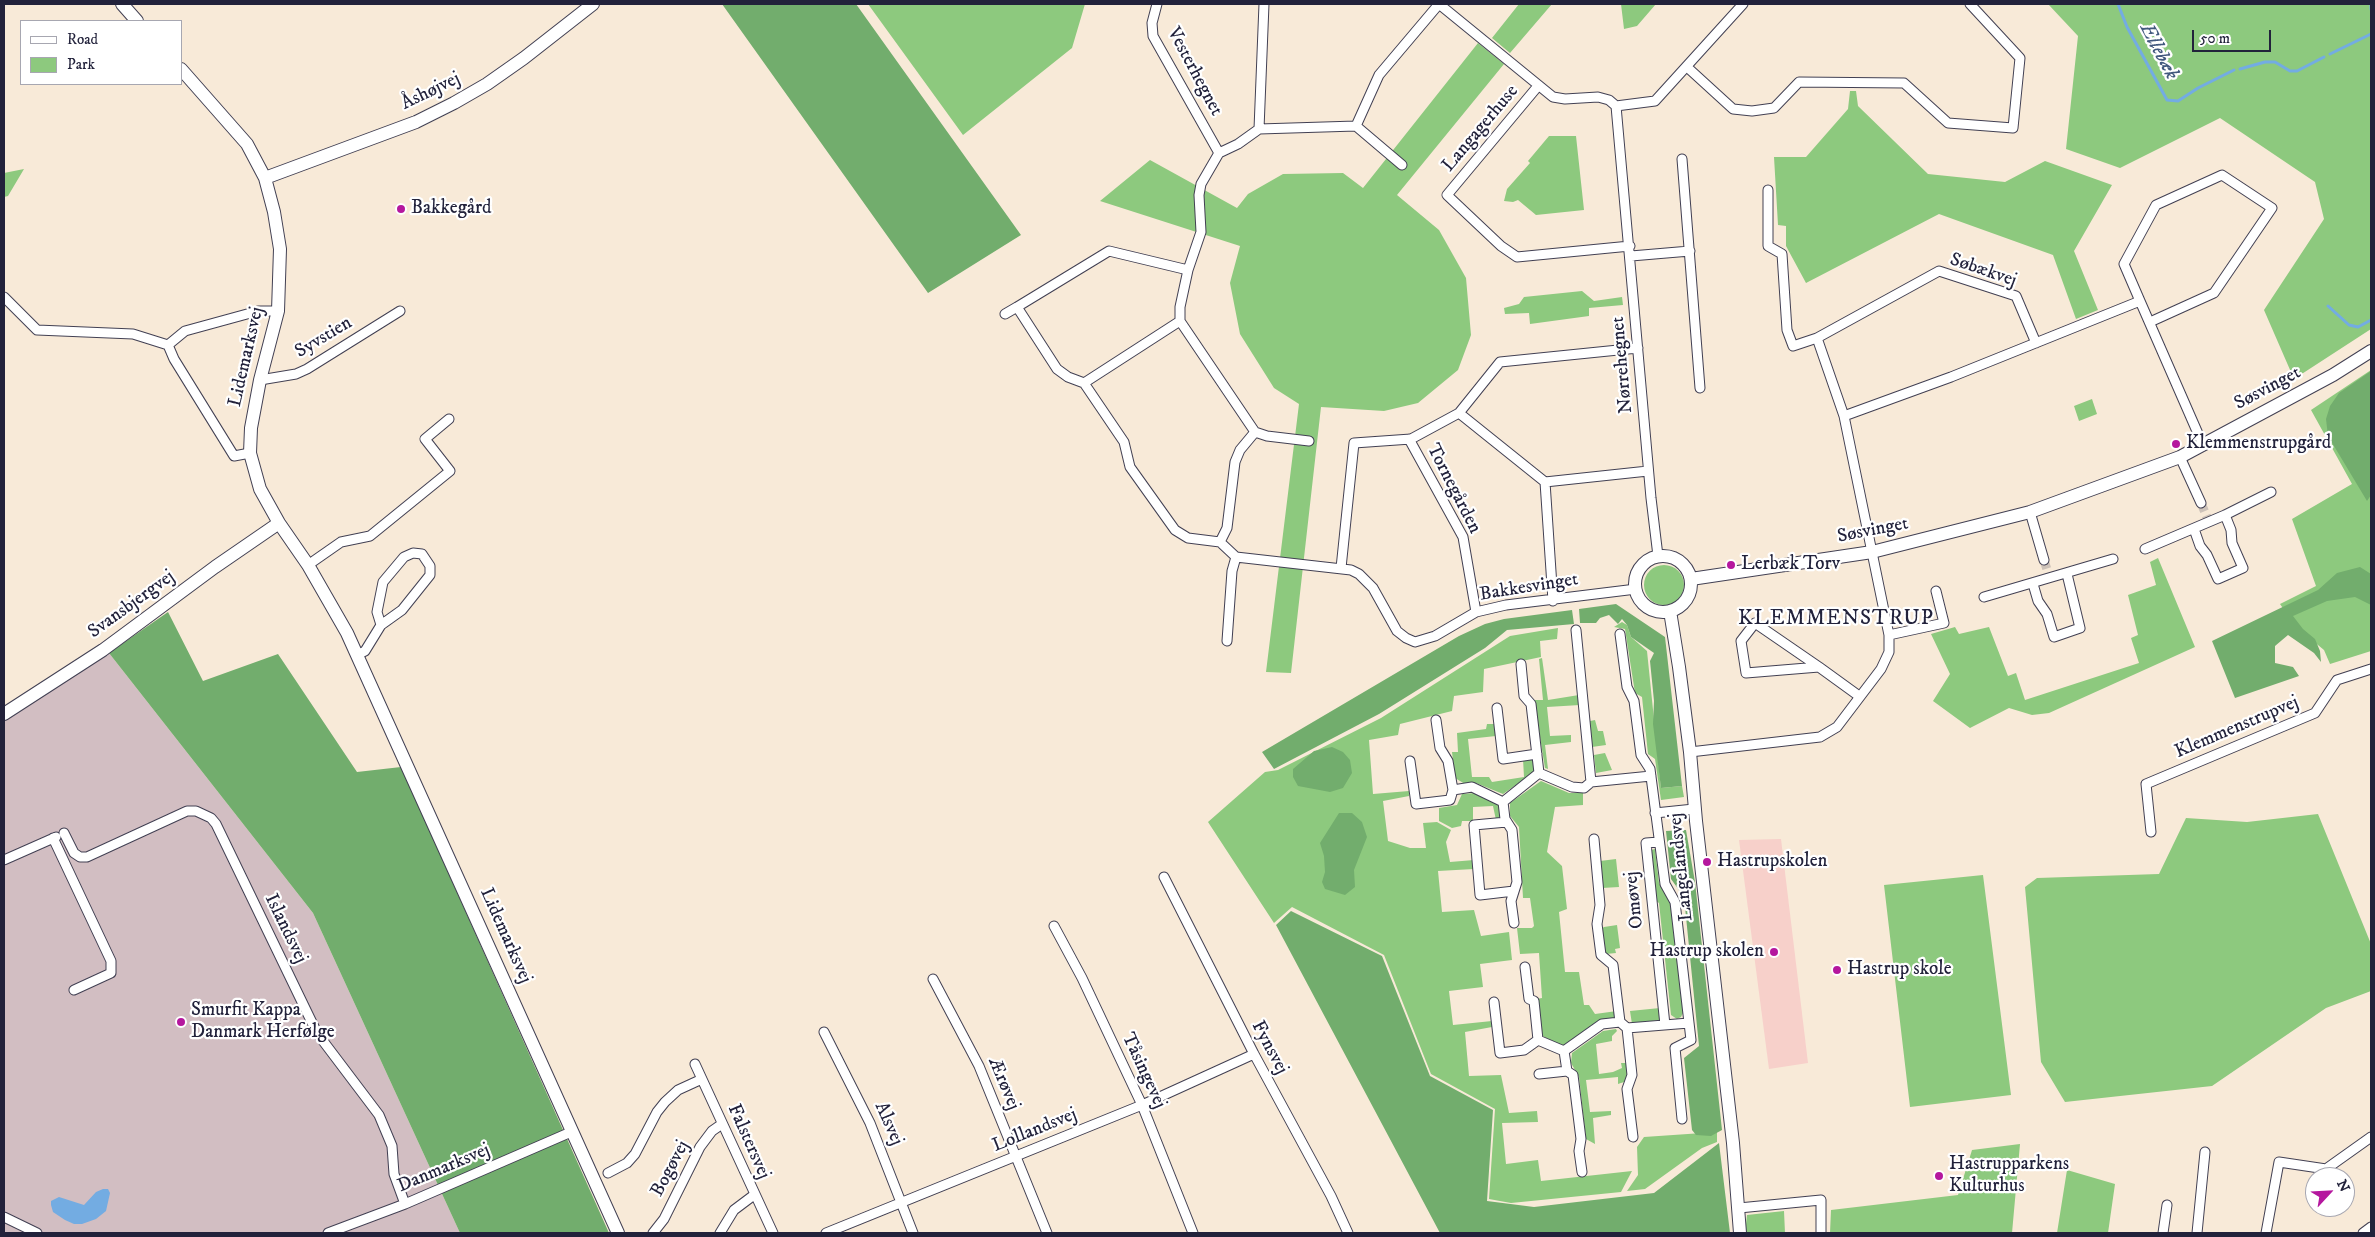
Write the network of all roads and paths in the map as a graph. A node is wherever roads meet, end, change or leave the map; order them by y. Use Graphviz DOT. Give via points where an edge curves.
graph roads {
  1 [pos="122,4"];
  2 [pos="593,4"];
  3 [pos="1157,4"];
  4 [pos="1264,4"];
  5 [pos="1439,4"];
  6 [pos="1454,4"];
  7 [pos="1743,4"];
  8 [pos="1970,4"];
  9 [pos="1448,12"];
  10 [pos="136,20"];
  11 [pos="1687,68"];
  12 [pos="182,71"];
  13 [pos="1538,86"];
  14 [pos="1616,106"];
  15 [pos="1356,126"];
  16 [pos="1259,129"];
  17 [pos="1218,153"];
  18 [pos="1682,159"];
  19 [pos="1402,165"];
  20 [pos="266,178"];
  21 [pos="1768,190"];
  22 [pos="1630,246"];
  23 [pos="1690,251"];
  24 [pos="1631,256"];
  25 [pos="1188,270"];
  26 [pos="4,297"];
  27 [pos="2140,301"];
  28 [pos="1017,307"];
  29 [pos="278,311"];
  30 [pos="400,311"];
  31 [pos="1005,314"];
  32 [pos="1180,320"];
  33 [pos="2150,322"];
  34 [pos="1817,338"];
  35 [pos="2036,343"];
  36 [pos="168,345"];
  37 [pos="1638,348"];
  38 [pos="2371,351"];
  39 [pos="260,380"];
  40 [pos="1084,383"];
  41 [pos="1700,388"];
  42 [pos="1459,413"];
  43 [pos="1844,416"];
  44 [pos="449,419"];
  45 [pos="1255,432"];
  46 [pos="1409,439"];
  47 [pos="1309,441"];
  48 [pos="2202,446"];
  49 [pos="250,453"];
  50 [pos="2180,457"];
  51 [pos="1648,471"];
  52 [pos="1545,482"];
  53 [pos="2271,492"];
  54 [pos="2201,503"];
  55 [pos="2030,512"];
  56 [pos="2225,515"];
  57 [pos="279,523"];
  58 [pos="2194,529"];
  59 [pos="1220,542"];
  60 [pos="2145,549"];
  61 [pos="1872,552"];
  62 [pos="1658,556"];
  63 [pos="1236,558"];
  64 [pos="2044,560"];
  65 [pos="2113,560"];
  66 [pos="308,565"];
  67 [pos="1341,568"];
  68 [pos="2067,574"];
  69 [pos="1691,579"];
  70 [pos="2033,584"];
  71 [pos="1636,589"];
  72 [pos="1936,591"];
  73 [pos="1984,597"];
  74 [pos="1553,601"];
  75 [pos="1670,611"];
  76 [pos="1476,612"];
  77 [pos="381,625"];
  78 [pos="1576,630"];
  79 [pos="1620,634"];
  80 [pos="1889,635"];
  81 [pos="1227,641"];
  82 [pos="357,655"];
  83 [pos="1521,664"];
  84 [pos="1819,667"];
  85 [pos="2371,669"];
  86 [pos="1859,696"];
  87 [pos="1497,708"];
  88 [pos="4,714"];
  89 [pos="1436,720"];
  90 [pos="1690,752"];
  91 [pos="1537,754"];
  92 [pos="1410,761"];
  93 [pos="1539,772"];
  94 [pos="1651,776"];
  95 [pos="1591,782"];
  96 [pos="1453,790"];
  97 [pos="1503,802"];
  98 [pos="1694,809"];
  99 [pos="1655,812"];
  100 [pos="1507,822"];
  101 [pos="2151,832"];
  102 [pos="52,838"];
  103 [pos="1594,839"];
  104 [pos="1659,842"];
  105 [pos="4,860"];
  106 [pos="1164,877"];
  107 [pos="1514,891"];
  108 [pos="1514,923"];
  109 [pos="1054,926"];
  110 [pos="1525,967"];
  111 [pos="933,979"];
  112 [pos="74,990"];
  113 [pos="1494,1002"];
  114 [pos="1689,1023"];
  115 [pos="1623,1025"];
  116 [pos="1665,1025"];
  117 [pos="824,1032"];
  118 [pos="1538,1040"];
  119 [pos="1564,1051"];
  120 [pos="1254,1054"];
  121 [pos="695,1064"];
  122 [pos="1567,1071"];
  123 [pos="1539,1074"];
  124 [pos="702,1079"];
  125 [pos="1142,1105"];
  126 [pos="1682,1119"];
  127 [pos="722,1124"];
  128 [pos="571,1132"];
  129 [pos="1633,1137"];
  130 [pos="2371,1137"];
  131 [pos="2205,1152"];
  132 [pos="1017,1157"];
  133 [pos="1582,1172"];
  134 [pos="608,1173"];
  135 [pos="754,1195"];
  136 [pos="901,1202"];
  137 [pos="406,1204"];
  138 [pos="2167,1205"];
  139 [pos="1739,1208"];
  140 [pos="4,1217"];
  141 [pos="2371,1227"];
  142 [pos="36,1233"];
  143 [pos="328,1233"];
  144 [pos="618,1233"];
  145 [pos="653,1233"];
  146 [pos="720,1233"];
  147 [pos="773,1233"];
  148 [pos="826,1233"];
  149 [pos="913,1233"];
  150 [pos="1048,1233"];
  151 [pos="1194,1233"];
  152 [pos="1348,1233"];
  153 [pos="1740,1233"];
  154 [pos="1822,1233"];
  155 [pos="2163,1233"];
  156 [pos="2197,1233"];
  157 [pos="2266,1233"];
  158 [pos="2363,1233"];
  1 -- 10 [label="street"];
  2 -- 20 [label="street, Åshøjvej" via="524,58 454,103 416,122"];
  3 -- 17 [label="street, Vesterhegnet" via="1152,23 1154,36"];
  4 -- 16 [label="street"];
  5 -- 9 [label="street"];
  5 -- 15 [label="street" via="1379,76"];
  6 -- 9 [label="street"];
  7 -- 11 [label="street"];
  8 -- 11 [label="street" via="2020,58 2013,128 1948,122 1904,83 1799,82 1774,108 1733,109"];
  9 -- 13 [label="street"];
  11 -- 14 [label="street" via="1654,101"];
  12 -- 20 [label="street, Lidemarksvej" via="247,144"];
  13 -- 14 [label="street" via="1553,97 1598,97"];
  13 -- 22 [label="street, Langagerhuse" via="1447,195 1517,257"];
  14 -- 22 [label="street, Nørrehegnet"];
  15 -- 16 [label="street"];
  15 -- 19 [label="street"];
  16 -- 17 [label="street"];
  17 -- 25 [label="street" via="1199,195 1201,232"];
  18 -- 23 [label="street"];
  20 -- 29 [label="street, Lidemarksvej" via="280,249"];
  21 -- 34 [label="street, Søbækvej" via="1768,246 1782,254 1787,330 1793,346"];
  22 -- 24 [label="street, Nørrehegnet"];
  23 -- 24 [label="street"];
  23 -- 41 [label="street"];
  24 -- 37 [label="street, Nørrehegnet"];
  25 -- 28 [label="street" via="1109,251"];
  25 -- 32 [label="street"];
  26 -- 36 [label="street" via="37,330 133,334"];
  27 -- 33 [label="street"];
  27 -- 33 [label="street" via="2124,264 2156,205 2222,176 2272,208 2214,293"];
  27 -- 35 [label="street"];
  28 -- 31 [label="street"];
  28 -- 40 [label="street" via="1057,369"];
  29 -- 36 [label="street" via="258,311 185,331"];
  29 -- 39 [label="street, Lidemarksvej"];
  30 -- 39 [label="street, Syvstien" via="308,369"];
  32 -- 40 [label="street"];
  32 -- 45 [label="street"];
  33 -- 48 [label="street"];
  34 -- 35 [label="street, Søbækvej" via="1939,271 2016,296"];
  34 -- 43 [label="street"];
  35 -- 43 [label="street"];
  36 -- 49 [label="street" via="234,456"];
  37 -- 42 [label="street, Tornegården" via="1500,362"];
  37 -- 51 [label="street, Nørrehegnet"];
  38 -- 48 [label="street, Søsvinget"];
  39 -- 49 [label="street, Lidemarksvej"];
  40 -- 59 [label="street" via="1124,442 1130,467 1174,530 1188,538"];
  42 -- 46 [label="street, Tornegården"];
  42 -- 52 [label="street"];
  43 -- 61 [label="street"];
  44 -- 66 [label="street" via="425,439 450,471 370,536 341,542"];
  45 -- 47 [label="street"];
  45 -- 59 [label="street" via="1235,462 1227,528"];
  46 -- 67 [label="street, Tornegården" via="1354,443"];
  46 -- 76 [label="street, Tornegården" via="1463,537"];
  48 -- 50 [label="street, Søsvinget"];
  49 -- 57 [label="street, Lidemarksvej" via="260,489"];
  50 -- 54 [label="street"];
  50 -- 55 [label="street, Søsvinget"];
  51 -- 52 [label="street"];
  51 -- 62 [label="street, Nørrehegnet"];
  52 -- 74 [label="street"];
  53 -- 56 [label="street"];
  55 -- 61 [label="street, Søsvinget"];
  55 -- 64 [label="street"];
  56 -- 58 [label="street"];
  56 -- 58 [label="street" via="2243,568 2218,579"];
  57 -- 66 [label="street, Lidemarksvej"];
  57 -- 88 [label="street, Svansbjergvej" via="103,650"];
  58 -- 60 [label="street"];
  59 -- 63 [label="street"];
  61 -- 69 [label="street, Søsvinget"];
  61 -- 80 [label="street"];
  62 -- 69 [label="street" via="1678,560 1686,567"];
  62 -- 71 [label="street" via="1646,561 1639,569"];
  63 -- 67 [label="street, Bakkesvinget"];
  63 -- 81 [label="street" via="1232,571"];
  65 -- 68 [label="street"];
  66 -- 82 [label="street, Lidemarksvej"];
  67 -- 76 [label="street, Bakkesvinget" via="1359,574 1367,581 1398,631 1415,642 1435,636"];
  68 -- 70 [label="street"];
  68 -- 70 [label="street" via="2080,628 2054,637"];
  69 -- 75 [label="street" via="1687,599"];
  70 -- 73 [label="street"];
  71 -- 74 [label="street, Bakkesvinget"];
  71 -- 75 [label="street" via="1640,601 1649,608 1659,612"];
  72 -- 80 [label="street" via="1944,622"];
  74 -- 76 [label="street, Bakkesvinget" via="1506,605"];
  75 -- 90 [label="street, Langelandsvej"];
  77 -- 77 [label="street" via="402,610 430,575 430,566 422,554 404,557 383,582 378,612"];
  77 -- 82 [label="street" via="365,651"];
  78 -- 95 [label="street"];
  79 -- 94 [label="street, Omøvej" via="1641,755"];
  80 -- 86 [label="street" via="1889,652 1881,669"];
  82 -- 128 [label="street, Lidemarksvej"];
  83 -- 91 [label="street" via="1524,696 1531,704"];
  84 -- 84 [label="street" via="1755,623 1741,641 1746,673"];
  84 -- 86 [label="street"];
  85 -- 101 [label="street, Klemmenstrupvej" via="2337,680 2315,713 2146,784"];
  86 -- 90 [label="street" via="1837,727 1820,737"];
  87 -- 91 [label="street" via="1503,759"];
  89 -- 96 [label="street" via="1440,748 1448,761"];
  90 -- 98 [label="street, Langelandsvej"];
  91 -- 93 [label="street"];
  92 -- 96 [label="street" via="1416,804 1450,800"];
  93 -- 95 [label="street" via="1572,787 1584,788"];
  93 -- 97 [label="street"];
  94 -- 95 [label="street"];
  94 -- 99 [label="street, Omøvej"];
  96 -- 97 [label="street" via="1472,788"];
  97 -- 100 [label="street"];
  98 -- 99 [label="street"];
  98 -- 139 [label="street, Langelandsvej"];
  99 -- 104 [label="street, Omøvej"];
  100 -- 107 [label="street" via="1512,830 1517,882"];
  100 -- 107 [label="street" via="1474,825 1480,895"];
  102 -- 105 [label="street, Islandsvej"];
  102 -- 112 [label="street" via="111,961 111,973"];
  102 -- 137 [label="street, Islandsvej" via="65,833 74,853 86,857 187,812 196,811 211,818 317,1032 379,1115 392,1146 394,1174"];
  103 -- 115 [label="street, Omøvej" via="1601,955 1613,965"];
  104 -- 114 [label="street, Omøvej" via="1665,884 1675,902"];
  104 -- 116 [label="street, Omøvej" via="1646,844"];
  106 -- 120 [label="street, Fynsvej"];
  107 -- 108 [label="street" via="1511,902"];
  109 -- 125 [label="street, Tåsingevej"];
  110 -- 118 [label="street" via="1529,999 1534,1001"];
  111 -- 132 [label="street, Ærøvej" via="979,1066"];
  113 -- 118 [label="street" via="1500,1053 1524,1050"];
  114 -- 116 [label="street"];
  114 -- 126 [label="street, Omøvej" via="1690,1040 1674,1048"];
  115 -- 116 [label="street"];
  115 -- 119 [label="street" via="1602,1024"];
  115 -- 129 [label="street, Omøvej" via="1632,1075 1627,1089"];
  117 -- 136 [label="street, Alsvej" via="870,1123"];
  118 -- 119 [label="street"];
  119 -- 122 [label="street"];
  120 -- 125 [label="street, Lollandsvej"];
  120 -- 152 [label="street, Fynsvej" via="1332,1196"];
  121 -- 124 [label="street, Falstersvej"];
  122 -- 123 [label="street"];
  122 -- 133 [label="street" via="1573,1075"];
  124 -- 127 [label="street, Falstersvej"];
  124 -- 134 [label="street, Bogøvej" via="678,1090 665,1102 635,1154 627,1163"];
  125 -- 132 [label="street, Lollandsvej"];
  125 -- 151 [label="street, Tåsingevej"];
  127 -- 135 [label="street, Falstersvej"];
  127 -- 145 [label="street, Bogøvej" via="700,1147 664,1219"];
  128 -- 137 [label="street, Danmarksvej"];
  128 -- 144 [label="street, Lidemarksvej"];
  130 -- 157 [label="street" via="2326,1169 2279,1162"];
  131 -- 156 [label="street"];
  132 -- 136 [label="street, Lollandsvej"];
  132 -- 150 [label="street, Ærøvej"];
  135 -- 146 [label="street" via="734,1210"];
  135 -- 147 [label="street, Falstersvej"];
  136 -- 148 [label="street, Lollandsvej"];
  136 -- 149 [label="street, Alsvej"];
  137 -- 143 [label="street, Danmarksvej"];
  138 -- 155 [label="street"];
  139 -- 153 [label="street, Langelandsvej"];
  139 -- 154 [label="street" via="1821,1200"];
  140 -- 142 [label="street"];
  141 -- 158 [label="street"];
}
